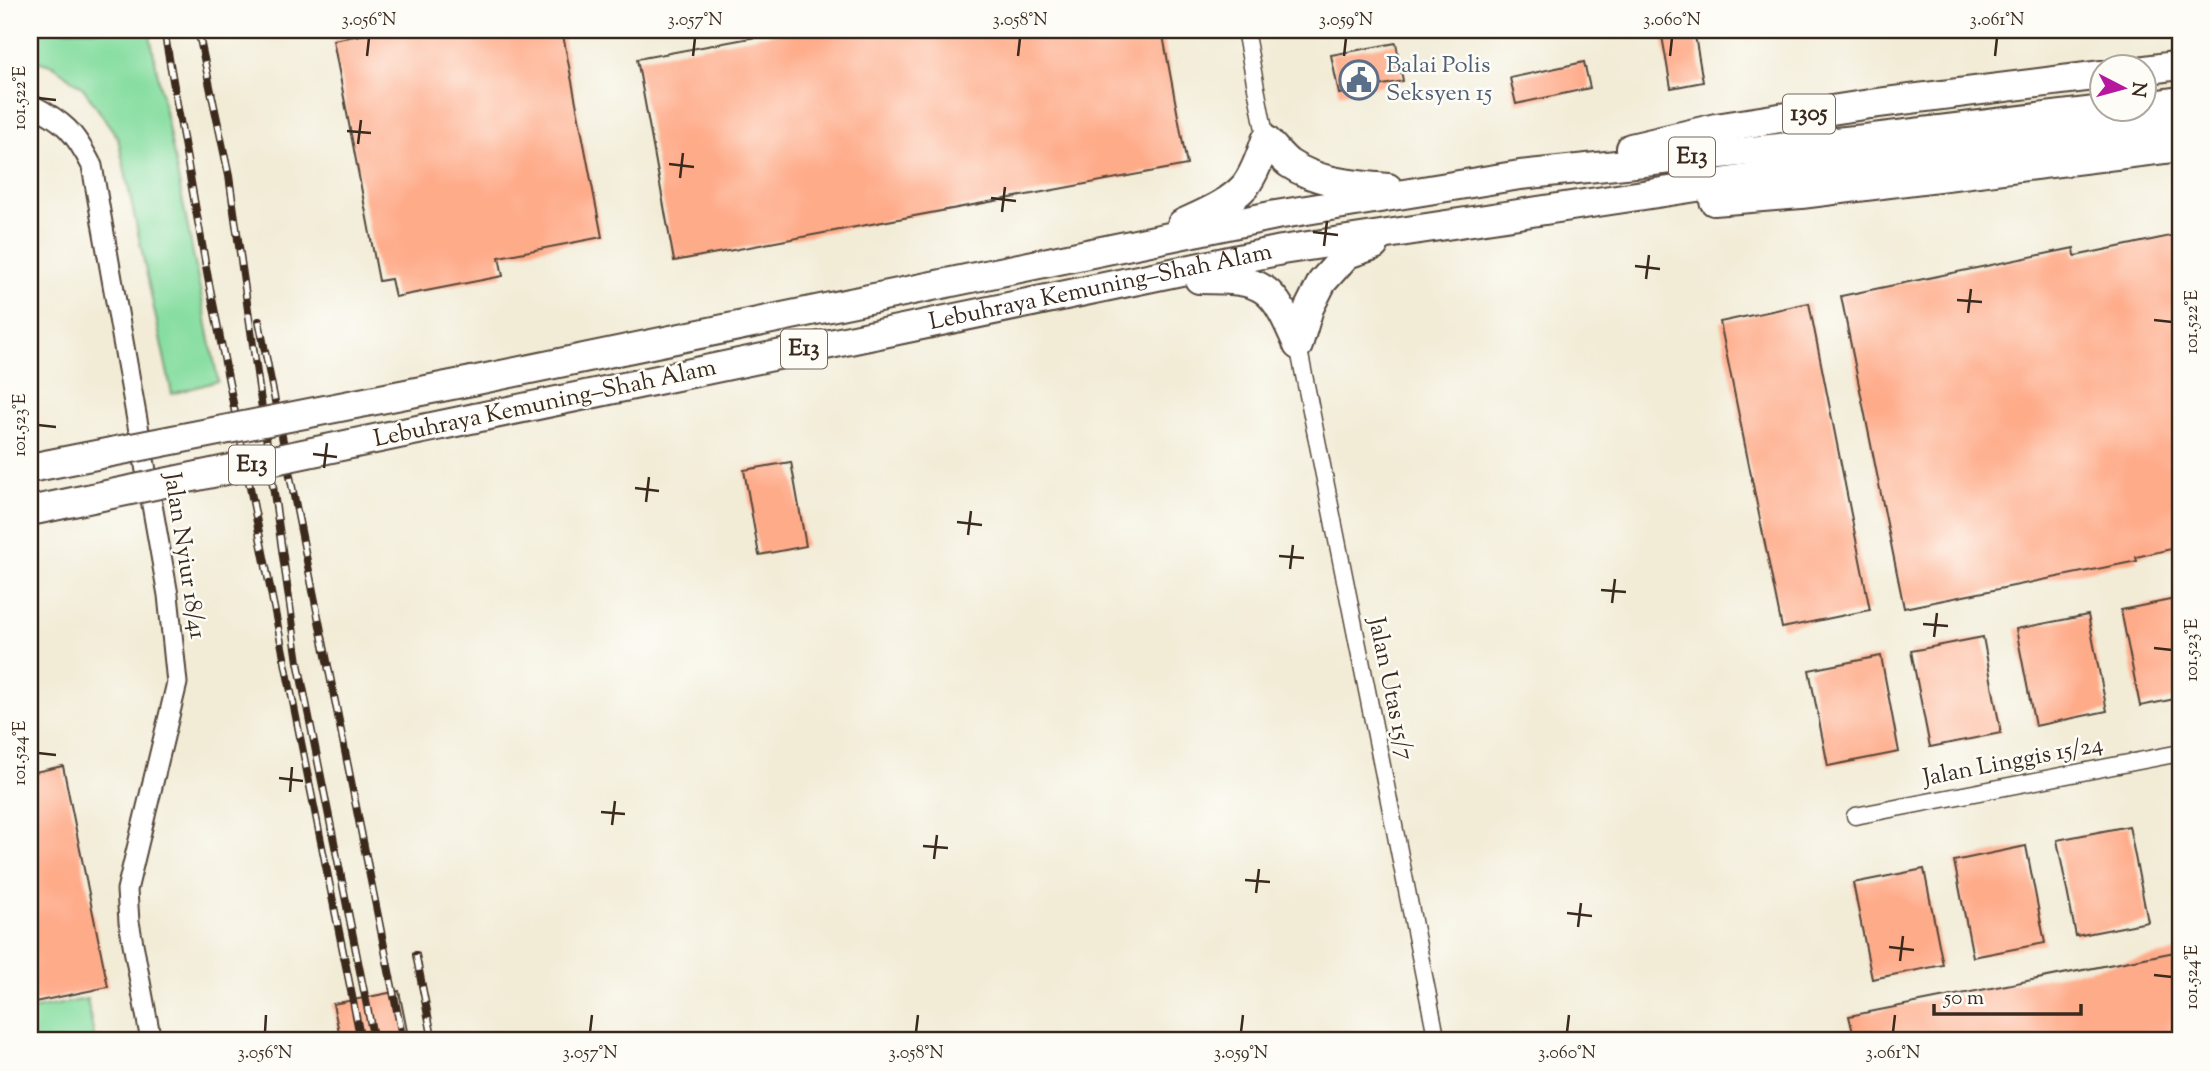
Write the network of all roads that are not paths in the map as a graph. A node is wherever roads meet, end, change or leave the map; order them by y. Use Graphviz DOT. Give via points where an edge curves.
graph roads {
  1 [pos="1245,30"];
  2 [pos="2180,65"];
  3 [pos="2158,68"];
  4 [pos="2088,77"];
  5 [pos="2180,101"];
  6 [pos="30,103"];
  7 [pos="2158,104"];
  8 [pos="2088,113"];
  9 [pos="2180,124"];
  10 [pos="1266,140"];
  11 [pos="2180,147"];
  12 [pos="1866,150"];
  13 [pos="1520,174"];
  14 [pos="1422,191"];
  15 [pos="1546,211"];
  16 [pos="1409,233"];
  17 [pos="1138,244"];
  18 [pos="1133,280"];
  19 [pos="1298,345"];
  20 [pos="30,468"];
  21 [pos="30,511"];
  22 [pos="2180,752"];
  23 [pos="1855,816"];
  24 [pos="151,1041"];
  25 [pos="1437,1041"];
  1 -- 10 [label="street"];
  2 -- 3 [label="highway"];
  4 -- 13 [label="highway, 1305" via="1716,128"];
  5 -- 7 [label="highway"];
  6 -- 24 [label="street, Jalan Nyiur 18/41" via="77,137 92,166 168,595 177,683 127,890"];
  8 -- 12 [label="highway, Lebuhraya Kemuning–Shah Alam / E13"];
  9 -- 12 [label="highway, Lebuhraya Kemuning–Shah Alam / E13"];
  10 -- 14 [label="highway" via="1289,163 1314,176"];
  10 -- 17 [label="highway" via="1244,186 1215,208"];
  11 -- 15 [label="highway" via="1759,199"];
  12 -- 13 [label="highway, Lebuhraya Kemuning–Shah Alam / E13"];
  12 -- 15 [label="highway, Lebuhraya Kemuning–Shah Alam / E13"];
  13 -- 14 [label="highway, Lebuhraya Kemuning–Shah Alam / E13"];
  14 -- 17 [label="highway, Lebuhraya Kemuning–Shah Alam / E13"];
  15 -- 16 [label="highway, Lebuhraya Kemuning–Shah Alam / E13"];
  16 -- 18 [label="highway, Lebuhraya Kemuning–Shah Alam / E13" via="1282,250"];
  16 -- 19 [label="highway" via="1347,254 1322,282 1308,307"];
  17 -- 20 [label="highway, Lebuhraya Kemuning–Shah Alam / E13, bridge"];
  18 -- 19 [label="highway" via="1234,279 1264,287 1282,309"];
  18 -- 21 [label="highway, Lebuhraya Kemuning–Shah Alam / E13, bridge"];
  19 -- 25 [label="street, Jalan Utas 15/7"];
  22 -- 23 [label="street, Jalan Linggis 15/24"];
}
